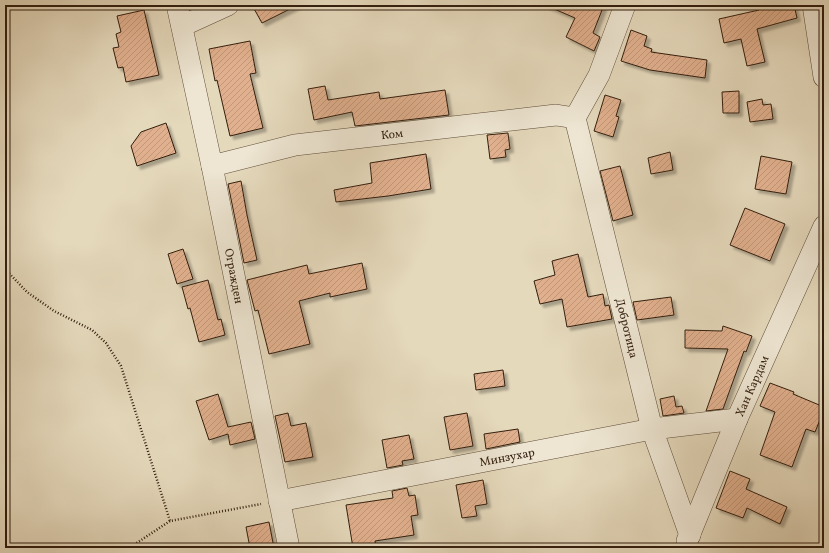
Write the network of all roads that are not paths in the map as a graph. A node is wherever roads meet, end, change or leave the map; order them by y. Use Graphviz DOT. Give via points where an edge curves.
graph roads {
  1 [pos="177,5"];
  2 [pos="228,5"];
  3 [pos="625,5"];
  4 [pos="813,5"];
  5 [pos="182,26"];
  6 [pos="820,41"];
  7 [pos="824,78"];
  8 [pos="575,118"];
  9 [pos="212,166"];
  10 [pos="824,226"];
  11 [pos="737,419"];
  12 [pos="652,429"];
  13 [pos="279,501"];
  14 [pos="686,542"];
  15 [pos="289,548"];
  1 -- 5 [label="street, Огражден"];
  2 -- 5 [label="street"];
  3 -- 8 [label="street" via="599,75"];
  4 -- 6 [label="street"];
  5 -- 9 [label="street, Огражден"];
  6 -- 7 [label="street"];
  8 -- 9 [label="street, Ком" via="556,115 295,145"];
  8 -- 12 [label="street, Добротица"];
  9 -- 13 [label="street, Огражден"];
  10 -- 11 [label="street, Хан Кардам"];
  11 -- 12 [label="street, Минзухар"];
  11 -- 14 [label="street, Хан Кардам"];
  12 -- 13 [label="street, Минзухар"];
  12 -- 14 [label="street, Добротица"];
  13 -- 15 [label="street, Огражден"];
}
